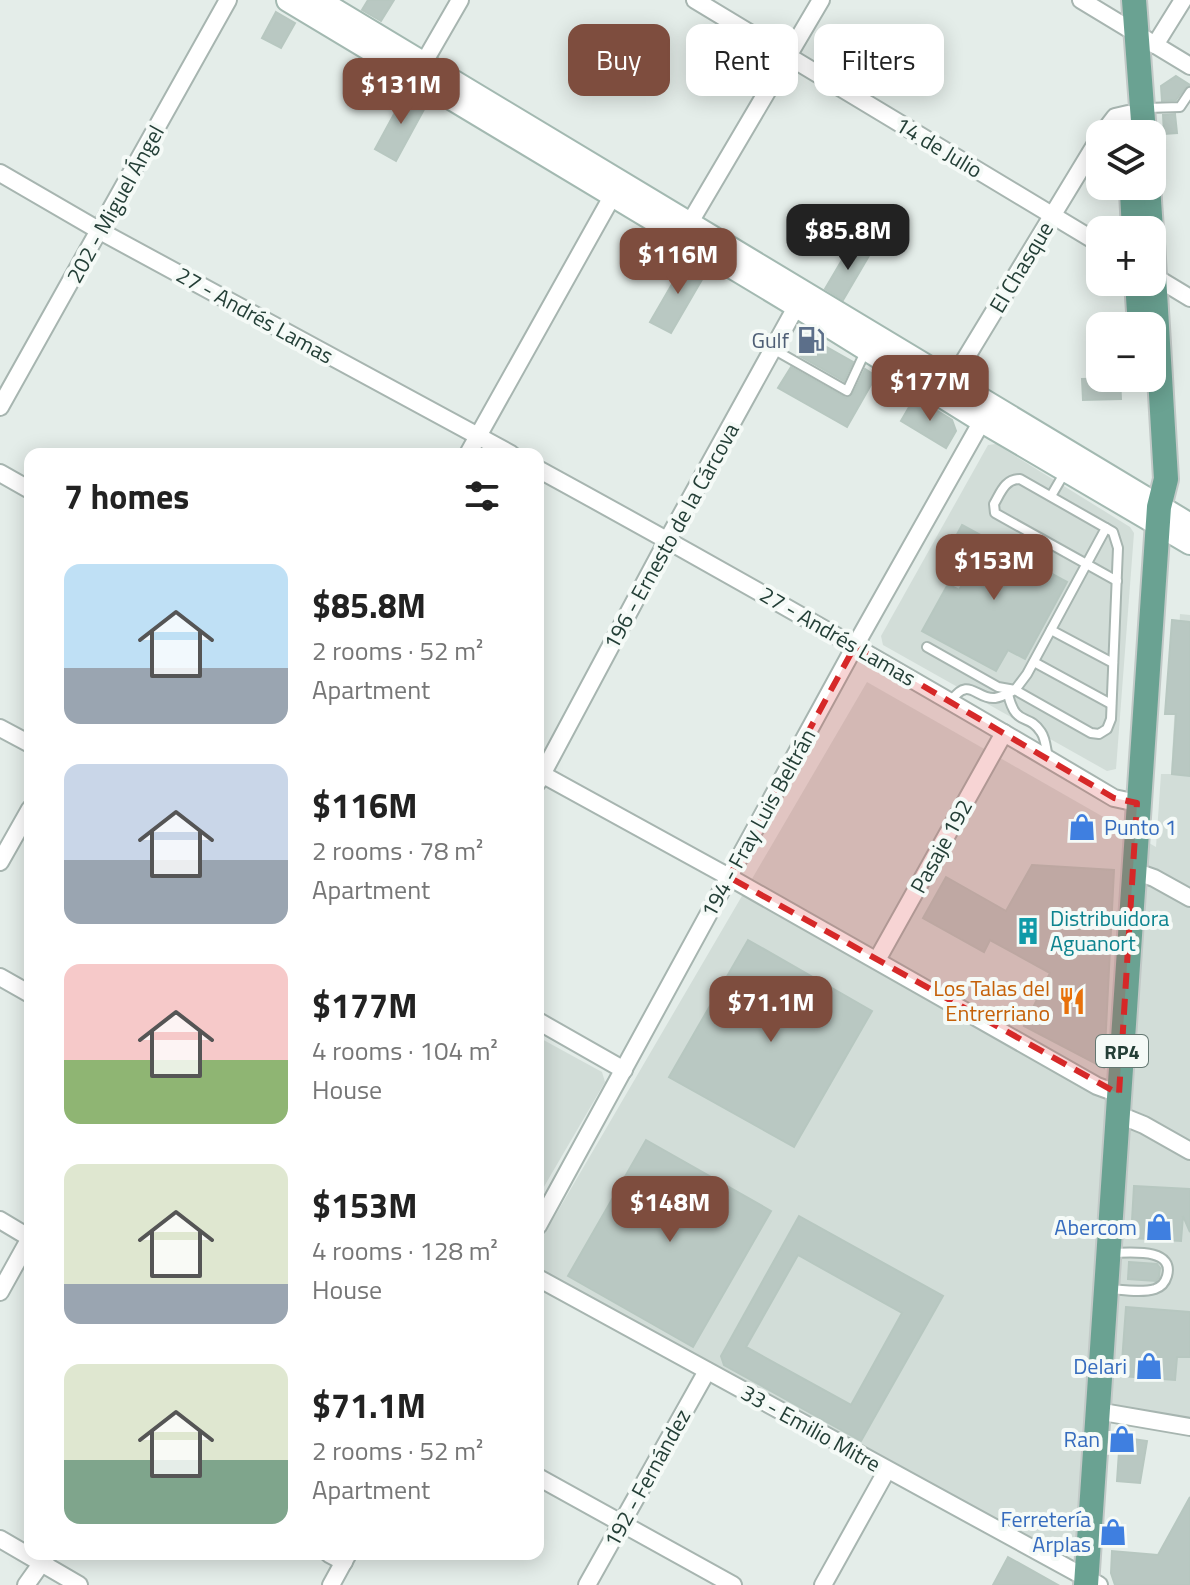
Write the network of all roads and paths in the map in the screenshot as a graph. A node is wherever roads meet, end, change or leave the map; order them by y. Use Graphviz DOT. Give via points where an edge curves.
graph roads {
  1 [pos="228,0"];
  2 [pos="288,0"];
  3 [pos="318,0"];
  4 [pos="460,0"];
  5 [pos="695,0"];
  6 [pos="821,0"];
  7 [pos="1081,0"];
  8 [pos="1134,0"];
  9 [pos="1183,0"];
  10 [pos="734,24"];
  11 [pos="1133,25"];
  12 [pos="798,38"];
  13 [pos="798,63"];
  14 [pos="1190,66"];
  15 [pos="419,70"];
  16 [pos="1190,92"];
  17 [pos="764,96"];
  18 [pos="1133,119"];
  19 [pos="1113,120"];
  20 [pos="1086,160"];
  21 [pos="0,173"];
  22 [pos="616,189"];
  23 [pos="1052,215"];
  24 [pos="689,224"];
  25 [pos="100,231"];
  26 [pos="1086,236"];
  27 [pos="1166,287"];
  28 [pos="1150,296"];
  29 [pos="1190,298"];
  30 [pos="800,299"];
  31 [pos="773,349"];
  32 [pos="867,350"];
  33 [pos="947,389"];
  34 [pos="1145,392"];
  35 [pos="0,407"];
  36 [pos="982,421"];
  37 [pos="478,436"];
  38 [pos="471,448"];
  39 [pos="500,448"];
  40 [pos="1066,471"];
  41 [pos="544,472"];
  42 [pos="0,473"];
  43 [pos="24,487"];
  44 [pos="1051,496"];
  45 [pos="1158,516"];
  46 [pos="1190,525"];
  47 [pos="1106,528"];
  48 [pos="668,539"];
  49 [pos="1190,543"];
  50 [pos="1086,564"];
  51 [pos="1117,581"];
  52 [pos="1051,630"];
  53 [pos="855,646"];
  54 [pos="927,647"];
  55 [pos="1034,662"];
  56 [pos="1113,663"];
  57 [pos="1012,692"];
  58 [pos="951,701"];
  59 [pos="1111,704"];
  60 [pos="0,728"];
  61 [pos="1004,733"];
  62 [pos="24,741"];
  63 [pos="1048,759"];
  64 [pos="544,767"];
  65 [pos="544,779"];
  66 [pos="1137,803"];
  67 [pos="24,820"];
  68 [pos="0,862"];
  69 [pos="1134,871"];
  70 [pos="729,877"];
  71 [pos="1190,898"];
  72 [pos="877,960"];
  73 [pos="0,977"];
  74 [pos="24,991"];
  75 [pos="544,1024"];
  76 [pos="624,1070"];
  77 [pos="1118,1104"];
  78 [pos="1190,1151"];
  79 [pos="544,1215"];
  80 [pos="0,1220"];
  81 [pos="24,1234"];
  82 [pos="24,1249"];
  83 [pos="1108,1253"];
  84 [pos="544,1281"];
  85 [pos="1105,1289"];
  86 [pos="0,1292"];
  87 [pos="707,1371"];
  88 [pos="1097,1411"];
  89 [pos="1190,1427"];
  90 [pos="887,1470"];
  91 [pos="544,1480"];
  92 [pos="621,1524"];
  93 [pos="0,1539"];
  94 [pos="24,1550"];
  95 [pos="43,1560"];
  96 [pos="45,1560"];
  97 [pos="339,1560"];
  98 [pos="1090,1582"];
  99 [pos="26,1585"];
  100 [pos="79,1585"];
  101 [pos="331,1585"];
  102 [pos="587,1585"];
  103 [pos="733,1585"];
  104 [pos="823,1585"];
  1 -- 25 [label="street, 202 - Miguel Ángel"];
  2 -- 15 [label="main road"];
  3 -- 15 [label="main road"];
  4 -- 15 [label="street"];
  5 -- 10 [label="street, 14 de Julio"];
  6 -- 12 [label="street"];
  7 -- 11 [label="street"];
  8 -- 11 [label="main road"];
  9 -- 11 [label="street"];
  11 -- 14 [label="street"];
  11 -- 18 [label="main road"];
  13 -- 23 [label="street, 14 de Julio"];
  15 -- 22 [label="main road"];
  16 -- 18 [label="lane" via="1180,107"];
  17 -- 24 [label="street"];
  18 -- 19 [label="street, El Chasque"];
  20 -- 23 [label="street, El Chasque"];
  21 -- 25 [label="street, 27 - Andrés Lamas"];
  22 -- 24 [label="main road"];
  22 -- 30 [label="main road"];
  22 -- 37 [label="street"];
  23 -- 26 [label="street, 14 de Julio"];
  23 -- 33 [label="street, El Chasque"];
  24 -- 30 [label="main road"];
  25 -- 35 [label="street, 202 - Miguel Ángel"];
  25 -- 37 [label="street, 27 - Andrés Lamas"];
  27 -- 29 [label="street"];
  28 -- 45 [label="main road, RP4" via="1166,479"];
  30 -- 31 [label="street, 196 - Ernesto de la Cárcova"];
  30 -- 32 [label="main road"];
  30 -- 33 [label="main road"];
  31 -- 32 [label="lane" via="847,391"];
  31 -- 48 [label="street, 196 - Ernesto de la Cárcova"];
  32 -- 33 [label="main road"];
  33 -- 36 [label="main road"];
  33 -- 45 [label="main road"];
  34 -- 45 [label="main road, RP4"];
  36 -- 40 [label="main road"];
  36 -- 53 [label="street, 194 - Fray Luis Beltrán"];
  37 -- 38 [label="street"];
  37 -- 39 [label="street, 27 - Andrés Lamas"];
  40 -- 44 [label="lane"];
  40 -- 45 [label="main road"];
  41 -- 48 [label="street, 27 - Andrés Lamas"];
  42 -- 43 [label="street"];
  44 -- 47 [label="lane"];
  44 -- 50 [label="lane" via="1014,479 993,509"];
  45 -- 46 [label="main road"];
  45 -- 49 [label="main road"];
  45 -- 66 [label="main road, RP4"];
  47 -- 50 [label="lane"];
  47 -- 51 [label="lane" via="1117,540"];
  48 -- 53 [label="street, 27 - Andrés Lamas"];
  48 -- 64 [label="street, 196 - Ernesto de la Cárcova"];
  50 -- 51 [label="lane"];
  50 -- 52 [label="lane"];
  51 -- 56 [label="lane"];
  52 -- 55 [label="lane"];
  52 -- 56 [label="lane"];
  53 -- 58 [label="street, 27 - Andrés Lamas"];
  53 -- 70 [label="street, 194 - Fray Luis Beltrán"];
  54 -- 57 [label="lane"];
  55 -- 57 [label="lane"];
  55 -- 59 [label="lane"];
  56 -- 59 [label="lane"];
  57 -- 58 [label="lane" via="989,698 967,689"];
  57 -- 59 [label="lane" via="1099,734 1111,719"];
  57 -- 63 [label="lane" via="1013,712 1042,732"];
  58 -- 61 [label="street, 27 - Andrés Lamas"];
  60 -- 62 [label="street"];
  61 -- 63 [label="street, 27 - Andrés Lamas"];
  61 -- 72 [label="street, Pasaje 192"];
  63 -- 66 [label="street, 27 - Andrés Lamas" via="1114,798"];
  65 -- 70 [label="street"];
  66 -- 69 [label="main road, RP4"];
  67 -- 68 [label="street"];
  69 -- 71 [label="street"];
  69 -- 77 [label="main road, RP4"];
  70 -- 72 [label="street"];
  70 -- 76 [label="street, 194 - Fray Luis Beltrán"];
  72 -- 77 [label="street" via="1097,1086"];
  73 -- 74 [label="street"];
  75 -- 76 [label="street"];
  76 -- 79 [label="street, 194 - Fray Luis Beltrán"];
  77 -- 78 [label="street"];
  77 -- 83 [label="main road, RP4"];
  80 -- 81 [label="street"];
  82 -- 86 [label="street"];
  83 -- 85 [label="main road, RP4"];
  83 -- 85 [label="lane" via="1151,1253 1168,1271 1161,1287 1152,1290"];
  84 -- 87 [label="street, 33 - Emilio Mitre"];
  85 -- 88 [label="main road, RP4"];
  87 -- 90 [label="street, 33 - Emilio Mitre"];
  87 -- 92 [label="street, 192 - Fernández"];
  88 -- 89 [label="street"];
  88 -- 98 [label="main road, RP4"];
  90 -- 98 [label="street, 33 - Emilio Mitre"];
  90 -- 104 [label="street"];
  91 -- 92 [label="street"];
  92 -- 102 [label="street, 192 - Fernández"];
  92 -- 103 [label="street"];
  93 -- 94 [label="street"];
  95 -- 99 [label="street"];
  96 -- 100 [label="street"];
  97 -- 101 [label="street"];
}
